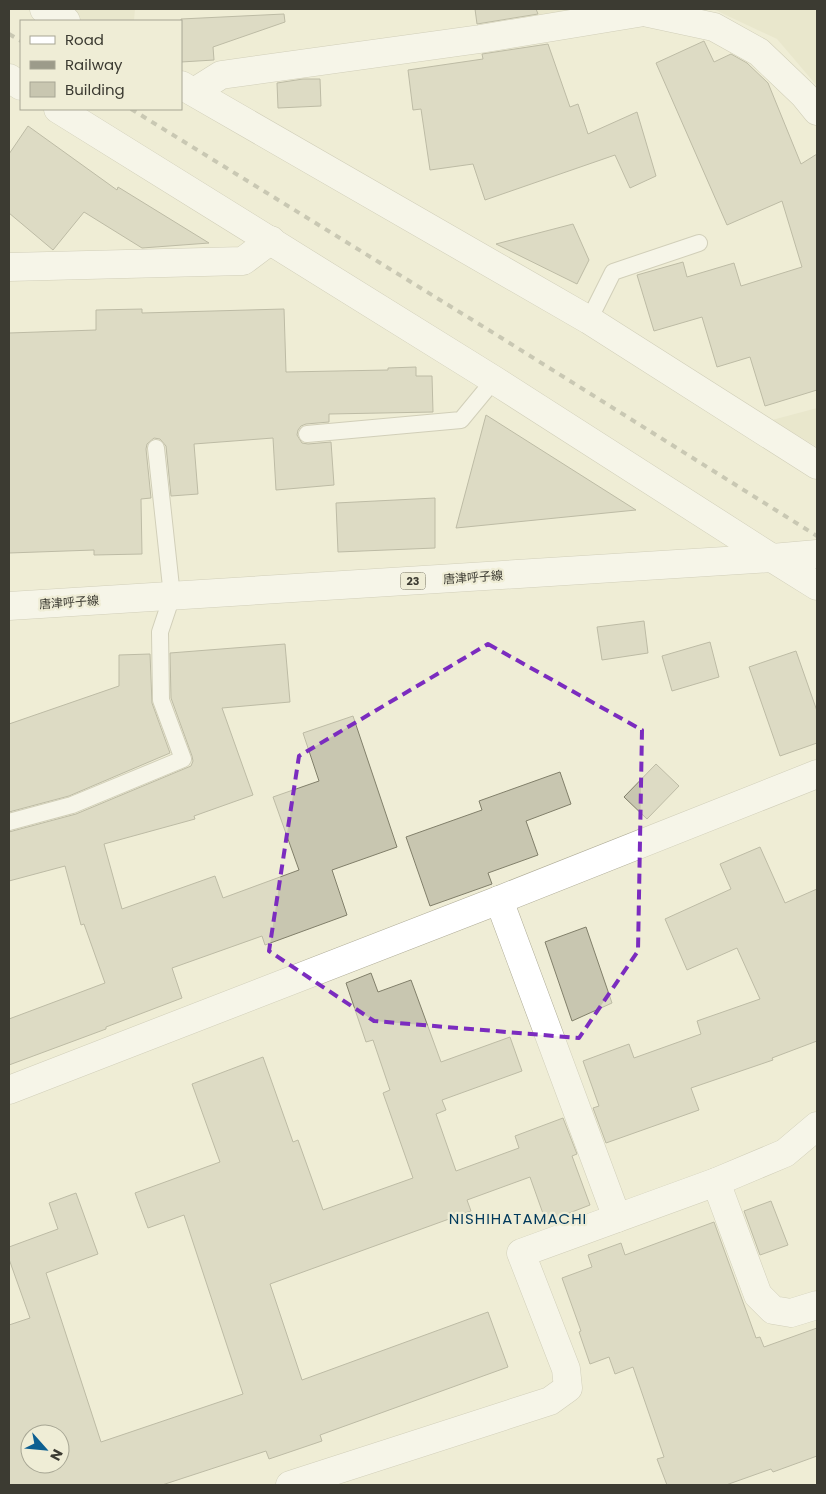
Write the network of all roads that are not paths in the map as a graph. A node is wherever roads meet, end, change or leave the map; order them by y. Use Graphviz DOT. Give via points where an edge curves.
graph roads {
  1 [pos="44,9"];
  2 [pos="64,20"];
  3 [pos="9,78"];
  4 [pos="20,85"];
  5 [pos="188,88"];
  6 [pos="813,95"];
  7 [pos="60,110"];
  8 [pos="271,240"];
  9 [pos="699,243"];
  10 [pos="9,267"];
  11 [pos="589,320"];
  12 [pos="494,380"];
  13 [pos="307,434"];
  14 [pos="156,448"];
  15 [pos="817,465"];
  16 [pos="817,554"];
  17 [pos="772,558"];
  18 [pos="817,586"];
  19 [pos="172,596"];
  20 [pos="9,606"];
  21 [pos="817,774"];
  22 [pos="9,822"];
  23 [pos="499,900"];
  24 [pos="9,1090"];
  25 [pos="817,1126"];
  26 [pos="716,1182"];
  27 [pos="617,1218"];
  28 [pos="817,1305"];
  29 [pos="290,1485"];
  1 -- 2 [label="street"];
  3 -- 4 [label="street"];
  5 -- 6 [label="street" via="221,75 480,39 644,12 714,27 759,52"];
  5 -- 11 [label="street"];
  7 -- 8 [label="street"];
  8 -- 10 [label="street" via="243,261"];
  8 -- 12 [label="street"];
  9 -- 11 [label="lane" via="613,272"];
  11 -- 15 [label="street"];
  12 -- 13 [label="lane" via="461,420"];
  12 -- 17 [label="street"];
  14 -- 19 [label="lane"];
  16 -- 17 [label="street, 唐津呼子線 / 23"];
  17 -- 18 [label="street"];
  17 -- 19 [label="street, 唐津呼子線 / 23"];
  19 -- 20 [label="street, 唐津呼子線 / 23"];
  19 -- 22 [label="lane" via="160,632 161,700 183,760 72,805"];
  21 -- 23 [label="street"];
  23 -- 24 [label="street"];
  23 -- 27 [label="street"];
  25 -- 26 [label="street" via="785,1153"];
  26 -- 27 [label="street"];
  26 -- 28 [label="street" via="758,1295 773,1310 791,1313"];
  27 -- 29 [label="street" via="521,1253 566,1369 568,1388 550,1401"];
}
